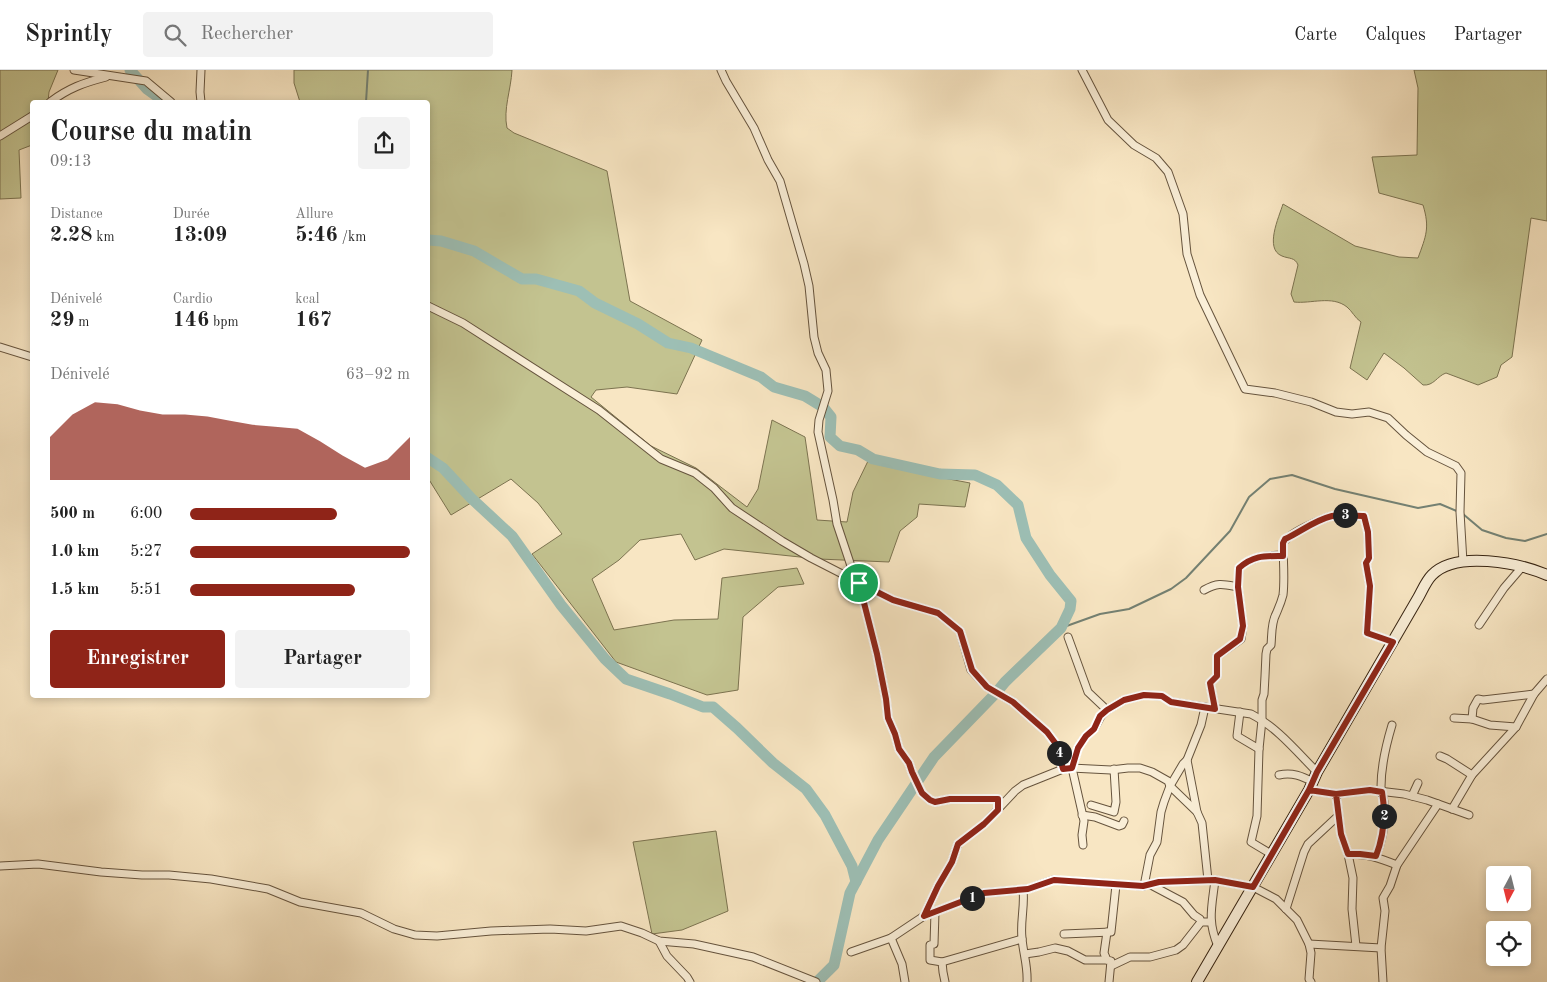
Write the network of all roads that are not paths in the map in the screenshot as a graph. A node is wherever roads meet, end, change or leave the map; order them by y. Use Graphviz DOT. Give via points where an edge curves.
graph roads {
  1 [pos="74,70"];
  2 [pos="201,70"];
  3 [pos="721,70"];
  4 [pos="1082,70"];
  5 [pos="109,76"];
  6 [pos="53,100"];
  7 [pos="169,100"];
  8 [pos="202,100"];
  9 [pos="30,117"];
  10 [pos="0,136"];
  11 [pos="430,307"];
  12 [pos="0,347"];
  13 [pos="30,356"];
  14 [pos="1283,556"];
  15 [pos="1463,562"];
  16 [pos="1522,567"];
  17 [pos="1547,575"];
  18 [pos="859,583"];
  19 [pos="1238,587"];
  20 [pos="1204,590"];
  21 [pos="1479,626"];
  22 [pos="1068,637"];
  23 [pos="1393,642"];
  24 [pos="1547,679"];
  25 [pos="1534,694"];
  26 [pos="1205,707"];
  27 [pos="1215,709"];
  28 [pos="1107,710"];
  29 [pos="1240,712"];
  30 [pos="1454,718"];
  31 [pos="1472,719"];
  32 [pos="1262,720"];
  33 [pos="1392,725"];
  34 [pos="1516,727"];
  35 [pos="1259,749"];
  36 [pos="1440,756"];
  37 [pos="1187,760"];
  38 [pos="1072,768"];
  39 [pos="1063,769"];
  40 [pos="1114,769"];
  41 [pos="1317,772"];
  42 [pos="1279,775"];
  43 [pos="1472,775"];
  44 [pos="1418,783"];
  45 [pos="1170,786"];
  46 [pos="1311,786"];
  47 [pos="1382,792"];
  48 [pos="1336,794"];
  49 [pos="1412,796"];
  50 [pos="1438,804"];
  51 [pos="1091,805"];
  52 [pos="1452,809"];
  53 [pos="998,810"];
  54 [pos="1197,812"];
  55 [pos="1082,815"];
  56 [pos="1469,815"];
  57 [pos="1338,816"];
  58 [pos="1124,821"];
  59 [pos="1083,846"];
  60 [pos="1271,854"];
  61 [pos="1348,854"];
  62 [pos="1376,856"];
  63 [pos="1397,865"];
  64 [pos="0,866"];
  65 [pos="1212,880"];
  66 [pos="1116,885"];
  67 [pos="1146,885"];
  68 [pos="1253,887"];
  69 [pos="1023,890"];
  70 [pos="1286,909"];
  71 [pos="935,912"];
  72 [pos="924,916"];
  73 [pos="1200,922"];
  74 [pos="1210,922"];
  75 [pos="1107,932"];
  76 [pos="1064,934"];
  77 [pos="891,938"];
  78 [pos="1022,939"];
  79 [pos="658,941"];
  80 [pos="1309,944"];
  81 [pos="1218,946"];
  82 [pos="1356,946"];
  83 [pos="1381,948"];
  84 [pos="851,952"];
  85 [pos="1025,954"];
  86 [pos="942,962"];
  87 [pos="1109,963"];
  88 [pos="1309,981"];
  89 [pos="690,982"];
  90 [pos="816,982"];
  91 [pos="905,982"];
  92 [pos="946,982"];
  93 [pos="1027,982"];
  94 [pos="1108,982"];
  95 [pos="1198,982"];
  96 [pos="1384,982"];
  1 -- 5 [label="street"];
  2 -- 8 [label="street"];
  3 -- 18 [label="street" via="780,181 804,264 814,337 826,370 828,391 818,432 837,524"];
  4 -- 15 [label="street" via="1108,120 1134,145 1156,158 1168,172 1183,214 1188,254 1200,295 1244,389 1311,402 1336,412 1369,412 1388,418 1427,452 1456,466 1462,473"];
  5 -- 6 [label="street" via="86,82"];
  5 -- 7 [label="street" via="146,81"];
  9 -- 10 [label="street"];
  11 -- 18 [label="street" via="463,323 599,410 661,459 696,473 732,508 782,541"];
  12 -- 13 [label="street"];
  14 -- 19 [label="street" via="1248,560 1239,568"];
  14 -- 23 [label="street" via="1285,539 1320,521 1332,516 1364,516 1368,532 1369,558 1366,563 1370,586 1367,633"];
  14 -- 32 [label="street" via="1283,595 1266,654"];
  15 -- 16 [label="street"];
  15 -- 23 [label="street" via="1446,566 1432,575"];
  16 -- 17 [label="street"];
  16 -- 21 [label="street"];
  18 -- 39 [label="street" via="893,600 938,613 960,631 972,670 987,687 1013,702 1047,732 1056,744"];
  18 -- 53 [label="street" via="877,654 888,718 899,749 922,793 935,802 998,799"];
  19 -- 20 [label="street" via="1215,584"];
  19 -- 27 [label="street" via="1243,626 1240,639 1217,656 1217,676 1210,683"];
  22 -- 28 [label="street" via="1088,692"];
  23 -- 41 [label="street"];
  24 -- 25 [label="street"];
  25 -- 31 [label="street" via="1478,699"];
  25 -- 34 [label="street"];
  26 -- 27 [label="street"];
  26 -- 28 [label="street" via="1144,695 1124,700"];
  26 -- 37 [label="street"];
  27 -- 29 [label="street"];
  28 -- 38 [label="street" via="1078,748"];
  29 -- 32 [label="street"];
  29 -- 35 [label="street" via="1236,736"];
  30 -- 31 [label="street"];
  31 -- 34 [label="street" via="1490,725"];
  32 -- 35 [label="street"];
  32 -- 41 [label="street"];
  33 -- 47 [label="street" via="1384,750"];
  34 -- 43 [label="street"];
  35 -- 60 [label="street" via="1257,816 1251,842"];
  36 -- 43 [label="street"];
  37 -- 45 [label="street"];
  37 -- 54 [label="street"];
  38 -- 39 [label="street"];
  38 -- 40 [label="street"];
  38 -- 55 [label="street"];
  39 -- 53 [label="street" via="1023,785"];
  40 -- 45 [label="street" via="1140,768 1168,781"];
  40 -- 51 [label="street" via="1114,812"];
  41 -- 46 [label="street"];
  42 -- 46 [label="street" via="1297,775 1305,778"];
  43 -- 52 [label="street"];
  44 -- 49 [label="street"];
  45 -- 54 [label="street"];
  45 -- 67 [label="street" via="1161,812 1157,842 1150,855"];
  46 -- 48 [label="street"];
  46 -- 60 [label="street"];
  47 -- 48 [label="street" via="1370,790"];
  47 -- 49 [label="street"];
  47 -- 62 [label="street" via="1384,830"];
  48 -- 57 [label="street"];
  49 -- 50 [label="street"];
  50 -- 52 [label="street"];
  50 -- 63 [label="street"];
  52 -- 56 [label="street"];
  53 -- 72 [label="street" via="958,844"];
  54 -- 65 [label="street" via="1202,823"];
  55 -- 58 [label="street" via="1119,826"];
  55 -- 59 [label="street"];
  57 -- 61 [label="street"];
  57 -- 70 [label="street" via="1308,844"];
  60 -- 68 [label="street"];
  61 -- 62 [label="street"];
  61 -- 82 [label="street" via="1353,878"];
  62 -- 63 [label="street"];
  63 -- 83 [label="street" via="1383,898 1386,911"];
  64 -- 79 [label="street" via="38,864 100,872 211,879 268,889 300,902 361,913 415,935 550,929 586,931 621,926"];
  65 -- 67 [label="street"];
  65 -- 68 [label="street"];
  65 -- 74 [label="street"];
  66 -- 67 [label="street"];
  66 -- 69 [label="street" via="1054,880"];
  66 -- 75 [label="street" via="1111,932"];
  67 -- 73 [label="street" via="1183,902"];
  68 -- 70 [label="street" via="1276,899"];
  68 -- 81 [label="street"];
  69 -- 71 [label="street" via="984,893"];
  69 -- 78 [label="street"];
  70 -- 80 [label="street" via="1297,920"];
  71 -- 72 [label="street"];
  71 -- 86 [label="street" via="930,960"];
  72 -- 77 [label="street"];
  73 -- 74 [label="street"];
  73 -- 87 [label="street" via="1176,950"];
  74 -- 81 [label="street"];
  75 -- 76 [label="street"];
  75 -- 87 [label="street" via="1104,953"];
  77 -- 84 [label="street"];
  77 -- 91 [label="street" via="902,964"];
  78 -- 85 [label="street"];
  78 -- 86 [label="street"];
  79 -- 89 [label="street"];
  79 -- 90 [label="street" via="694,944 753,957"];
  80 -- 82 [label="street"];
  80 -- 88 [label="street"];
  81 -- 95 [label="street"];
  82 -- 83 [label="street"];
  83 -- 96 [label="street"];
  85 -- 87 [label="street" via="1055,948 1085,960"];
  85 -- 93 [label="street"];
  86 -- 92 [label="street"];
  87 -- 94 [label="street"];
}
